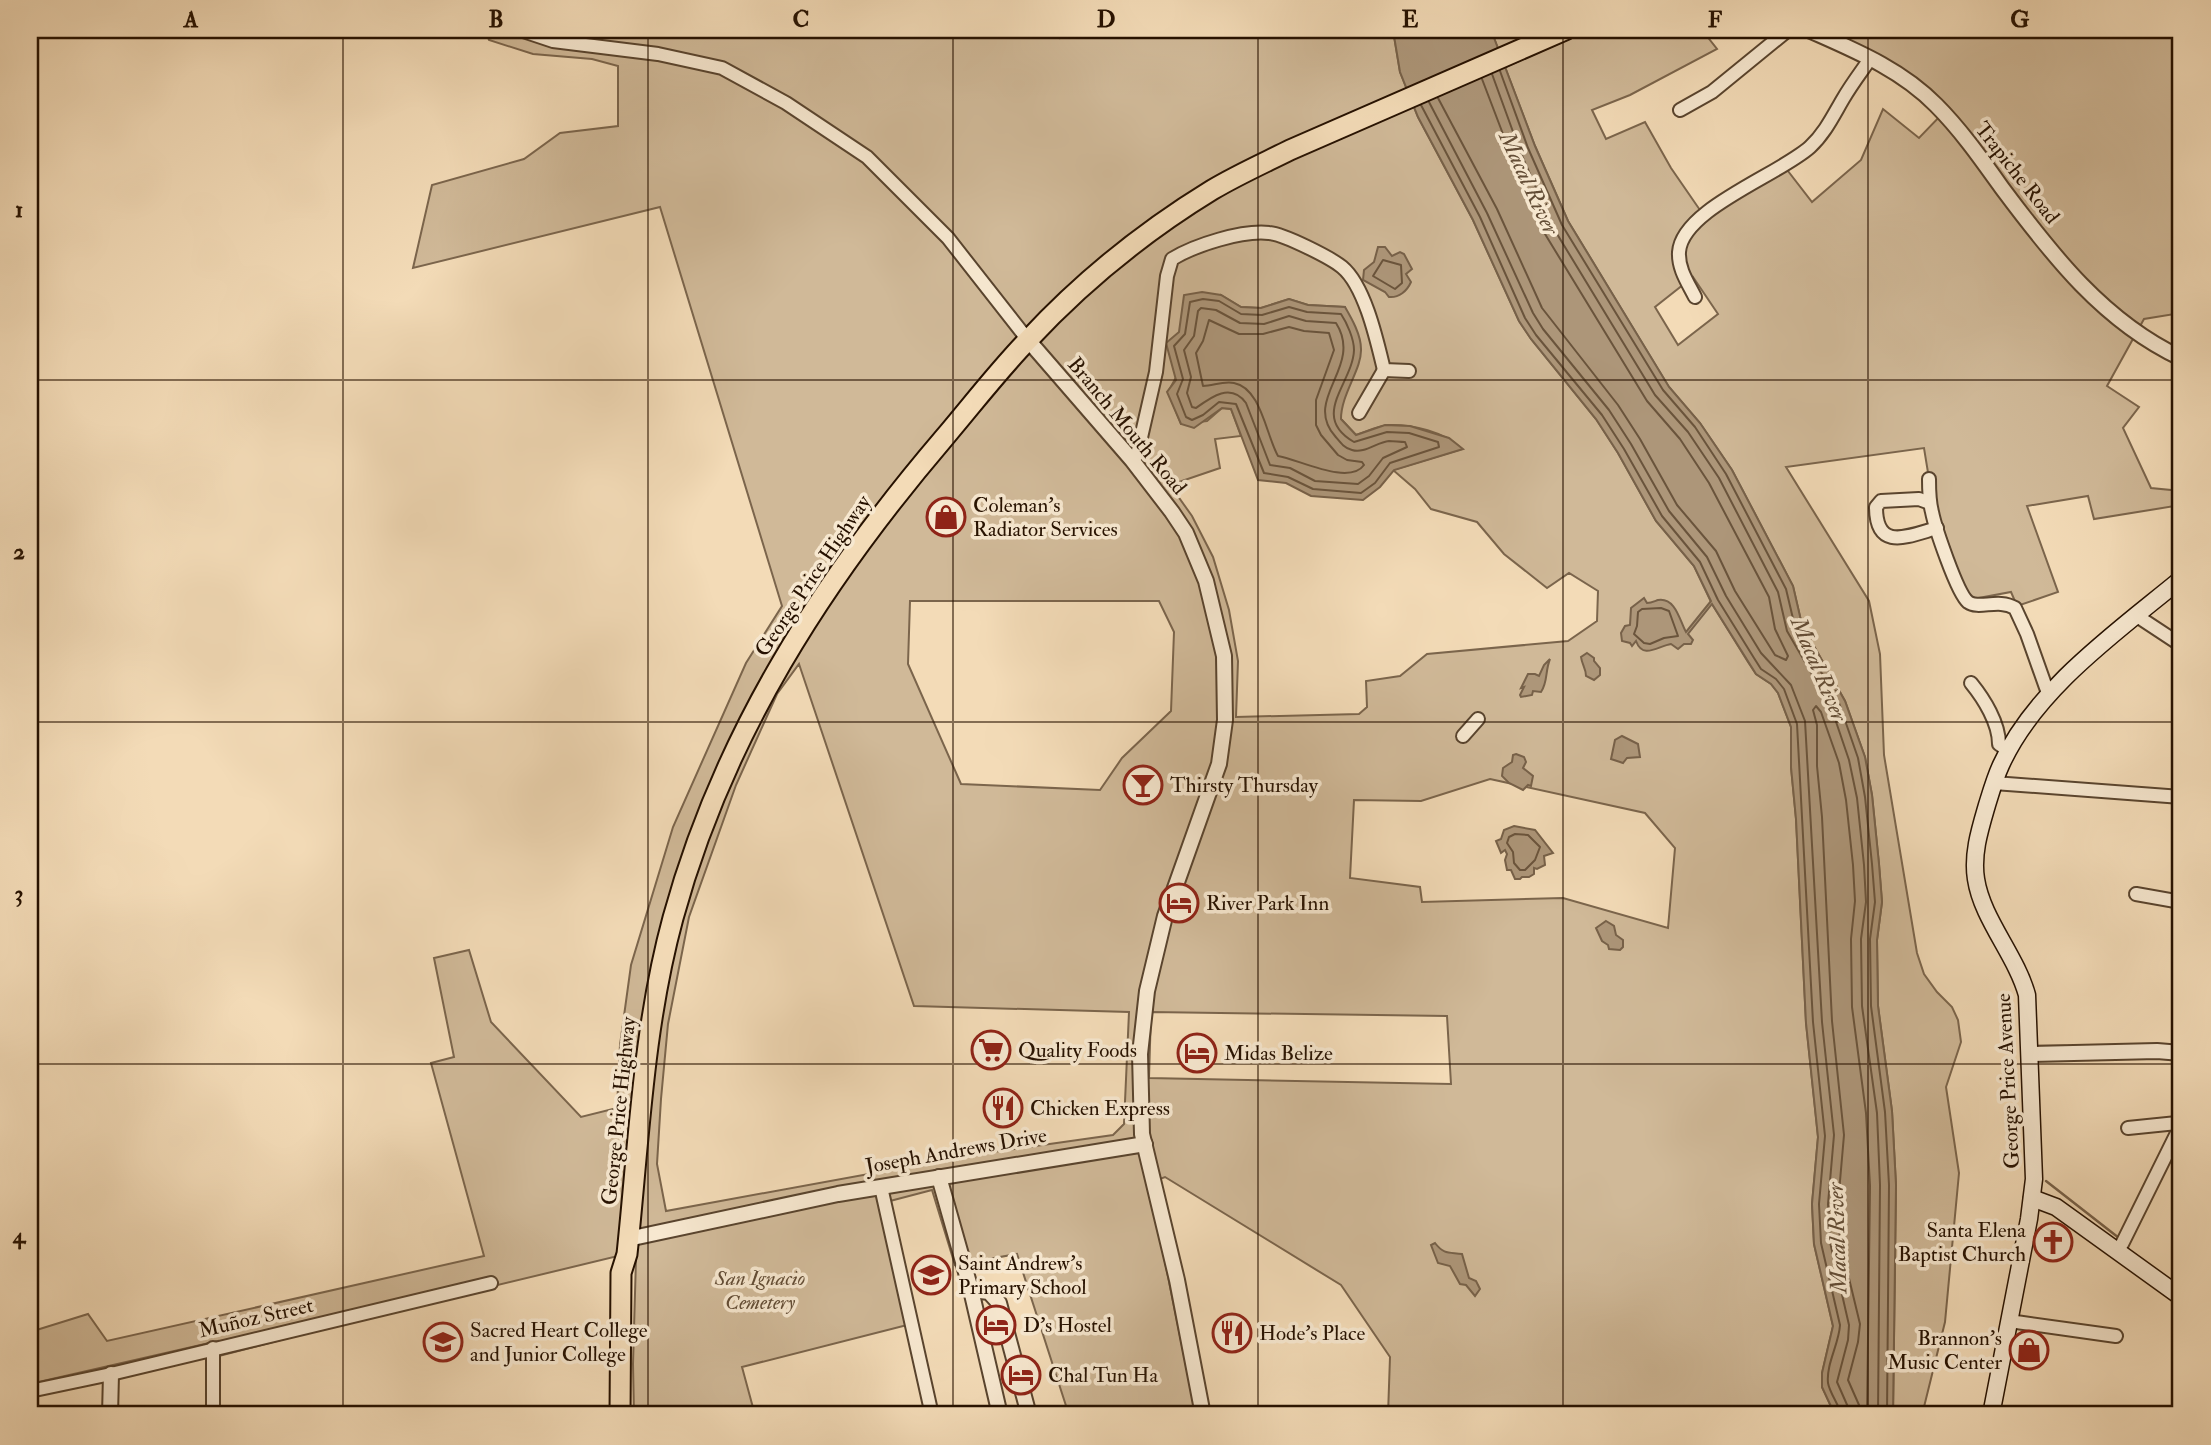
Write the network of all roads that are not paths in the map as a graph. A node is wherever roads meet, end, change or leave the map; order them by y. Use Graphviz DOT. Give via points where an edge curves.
graph roads {
  1 [pos="520,30"];
  2 [pos="1787,30"];
  3 [pos="1809,30"];
  4 [pos="1559,32"];
  5 [pos="1870,59"];
  6 [pos="1681,110"];
  7 [pos="1695,297"];
  8 [pos="1028,340"];
  9 [pos="2181,358"];
  10 [pos="1384,370"];
  11 [pos="1409,371"];
  12 [pos="1359,413"];
  13 [pos="1132,460"];
  14 [pos="1929,479"];
  15 [pos="1930,503"];
  16 [pos="1937,528"];
  17 [pos="2181,579"];
  18 [pos="2137,616"];
  19 [pos="2181,645"];
  20 [pos="1970,683"];
  21 [pos="2049,696"];
  22 [pos="1478,719"];
  23 [pos="1462,736"];
  24 [pos="2009,751"];
  25 [pos="1994,783"];
  26 [pos="2181,797"];
  27 [pos="2136,894"];
  28 [pos="2181,902"];
  29 [pos="2181,1053"];
  30 [pos="2029,1054"];
  31 [pos="2181,1127"];
  32 [pos="2128,1128"];
  33 [pos="1145,1144"];
  34 [pos="939,1177"];
  35 [pos="881,1187"];
  36 [pos="2032,1194"];
  37 [pos="2122,1244"];
  38 [pos="627,1247"];
  39 [pos="491,1283"];
  40 [pos="2181,1286"];
  41 [pos="971,1290"];
  42 [pos="2181,1297"];
  43 [pos="2010,1321"];
  44 [pos="2116,1336"];
  45 [pos="213,1348"];
  46 [pos="111,1374"];
  47 [pos="30,1391"];
  48 [pos="110,1415"];
  49 [pos="213,1415"];
  50 [pos="620,1415"];
  51 [pos="630,1415"];
  52 [pos="932,1415"];
  53 [pos="1000,1415"];
  54 [pos="1029,1415"];
  55 [pos="1203,1415"];
  56 [pos="1992,1415"];
  1 -- 8 [label="street, Branch Mouth Road" via="553,41 658,54 722,68 786,103 867,157 948,238"];
  2 -- 6 [label="street" via="1712,92"];
  3 -- 5 [label="street, Trapiche Road"];
  4 -- 8 [label="highway, George Price Highway" via="1250,170 1180,210 1124,252"];
  5 -- 7 [label="street" via="1809,148 1686,231 1679,262"];
  5 -- 9 [label="street, Trapiche Road" via="1895,72 1937,106 2061,262 2100,303 2139,335"];
  8 -- 13 [label="street, Branch Mouth Road"];
  8 -- 38 [label="highway, George Price Highway" via="901,489 844,564 769,681 721,781 694,850 655,998"];
  10 -- 11 [label="street"];
  10 -- 12 [label="street"];
  10 -- 13 [label="street" via="1359,291 1342,267 1289,238 1270,233 1205,244 1172,259 1156,372 1137,455"];
  13 -- 33 [label="street, Branch Mouth Road" via="1172,512 1198,559 1219,630 1226,688 1219,764 1173,890 1147,991 1140,1054"];
  14 -- 15 [label="street"];
  15 -- 16 [label="street"];
  15 -- 16 [label="street" via="1919,499 1881,501 1876,507 1878,527 1885,535 1896,537"];
  16 -- 21 [label="street" via="1968,602 2002,602 2015,608"];
  17 -- 18 [label="main road, George Price Avenue"];
  18 -- 19 [label="street"];
  18 -- 21 [label="main road, George Price Avenue"];
  20 -- 24 [label="street" via="1994,721 1999,744"];
  21 -- 24 [label="main road, George Price Avenue"];
  22 -- 23 [label="street"];
  24 -- 25 [label="main road, George Price Avenue"];
  25 -- 26 [label="street"];
  25 -- 30 [label="main road, George Price Avenue" via="1978,838 1976,878 1983,903 2023,981"];
  27 -- 28 [label="street"];
  29 -- 30 [label="street"];
  30 -- 36 [label="main road, George Price Avenue"];
  31 -- 32 [label="street" via="2176,1123"];
  31 -- 37 [label="street"];
  33 -- 34 [label="street, Joseph Andrews Drive"];
  33 -- 55 [label="street"];
  34 -- 35 [label="street, Joseph Andrews Drive"];
  34 -- 41 [label="street"];
  35 -- 38 [label="street, Joseph Andrews Drive"];
  35 -- 52 [label="street"];
  36 -- 37 [label="main road" via="2058,1199"];
  36 -- 42 [label="main road"];
  36 -- 43 [label="main road, George Price Avenue"];
  37 -- 40 [label="main road"];
  38 -- 50 [label="highway" via="621,1273"];
  38 -- 51 [label="highway"];
  39 -- 45 [label="street, Muñoz Street"];
  41 -- 53 [label="street"];
  41 -- 54 [label="street" via="989,1292 999,1303"];
  43 -- 44 [label="street"];
  43 -- 56 [label="main road, George Price Avenue"];
  45 -- 46 [label="street, Muñoz Street"];
  45 -- 49 [label="street"];
  46 -- 47 [label="street, Muñoz Street"];
  46 -- 48 [label="street"];
}
